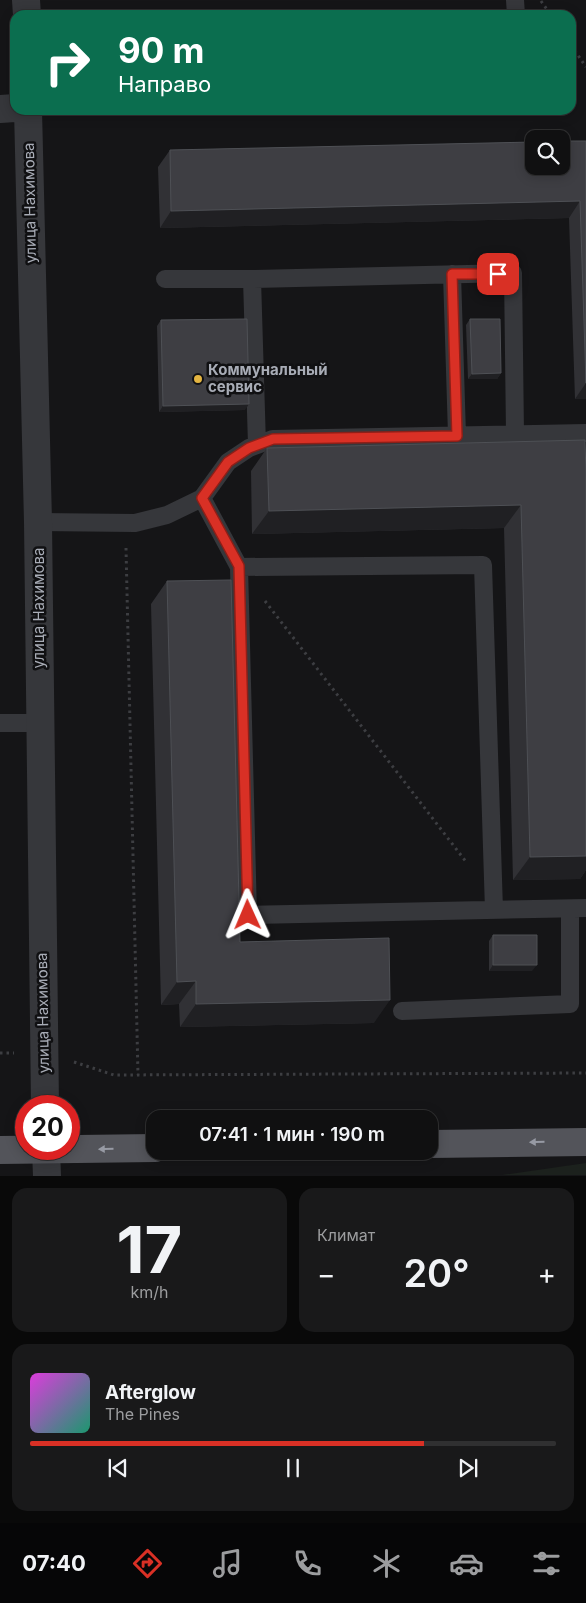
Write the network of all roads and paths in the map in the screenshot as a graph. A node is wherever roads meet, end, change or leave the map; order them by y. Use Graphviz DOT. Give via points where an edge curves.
graph roads {
  1 [pos="576,52"];
  2 [pos="586,67"];
  3 [pos="28,115"];
  4 [pos="452,274"];
  5 [pos="165,279"];
  6 [pos="252,279"];
  7 [pos="586,433"];
  8 [pos="515,434"];
  9 [pos="457,436"];
  10 [pos="257,445"];
  11 [pos="202,498"];
  12 [pos="38,522"];
  13 [pos="125,523"];
  14 [pos="239,566"];
  15 [pos="0,723"];
  16 [pos="40,723"];
  17 [pos="470,867"];
  18 [pos="578,908"];
  19 [pos="494,910"];
  20 [pos="402,1011"];
  21 [pos="586,1074"];
  22 [pos="45,1095"];
  23 [pos="586,1142"];
  24 [pos="438,1144"];
  25 [pos="146,1148"];
  26 [pos="80,1149"];
  27 [pos="0,1150"];
  28 [pos="15,1150"];
  29 [pos="46,1160"];
  30 [pos="47,1176"];
  1 -- 2 [label="path"];
  3 -- 12 [label="street, улица Нахимова"];
  4 -- 6 [label="lane"];
  4 -- 8 [label="lane" via="513,273"];
  4 -- 9 [label="lane"];
  5 -- 6 [label="lane"];
  6 -- 10 [label="lane"];
  7 -- 8 [label="lane"];
  8 -- 9 [label="lane"];
  9 -- 10 [label="lane" via="273,439"];
  10 -- 11 [label="lane" via="228,462"];
  11 -- 13 [label="lane" via="167,515"];
  11 -- 14 [label="lane"];
  12 -- 13 [label="lane"];
  12 -- 16 [label="street, улица Нахимова"];
  13 -- 21 [label="path" via="138,1075"];
  14 -- 17 [label="path"];
  14 -- 19 [label="lane" via="484,565"];
  14 -- 19 [label="lane" via="248,915"];
  15 -- 16 [label="lane"];
  16 -- 22 [label="street, улица Нахимова"];
  18 -- 19 [label="lane"];
  18 -- 20 [label="lane" via="570,1004"];
  23 -- 24 [label="main road, one-way"];
  25 -- 26 [label="main road, one-way"];
  27 -- 28 [label="main road"];
  29 -- 30 [label="street"];
}
